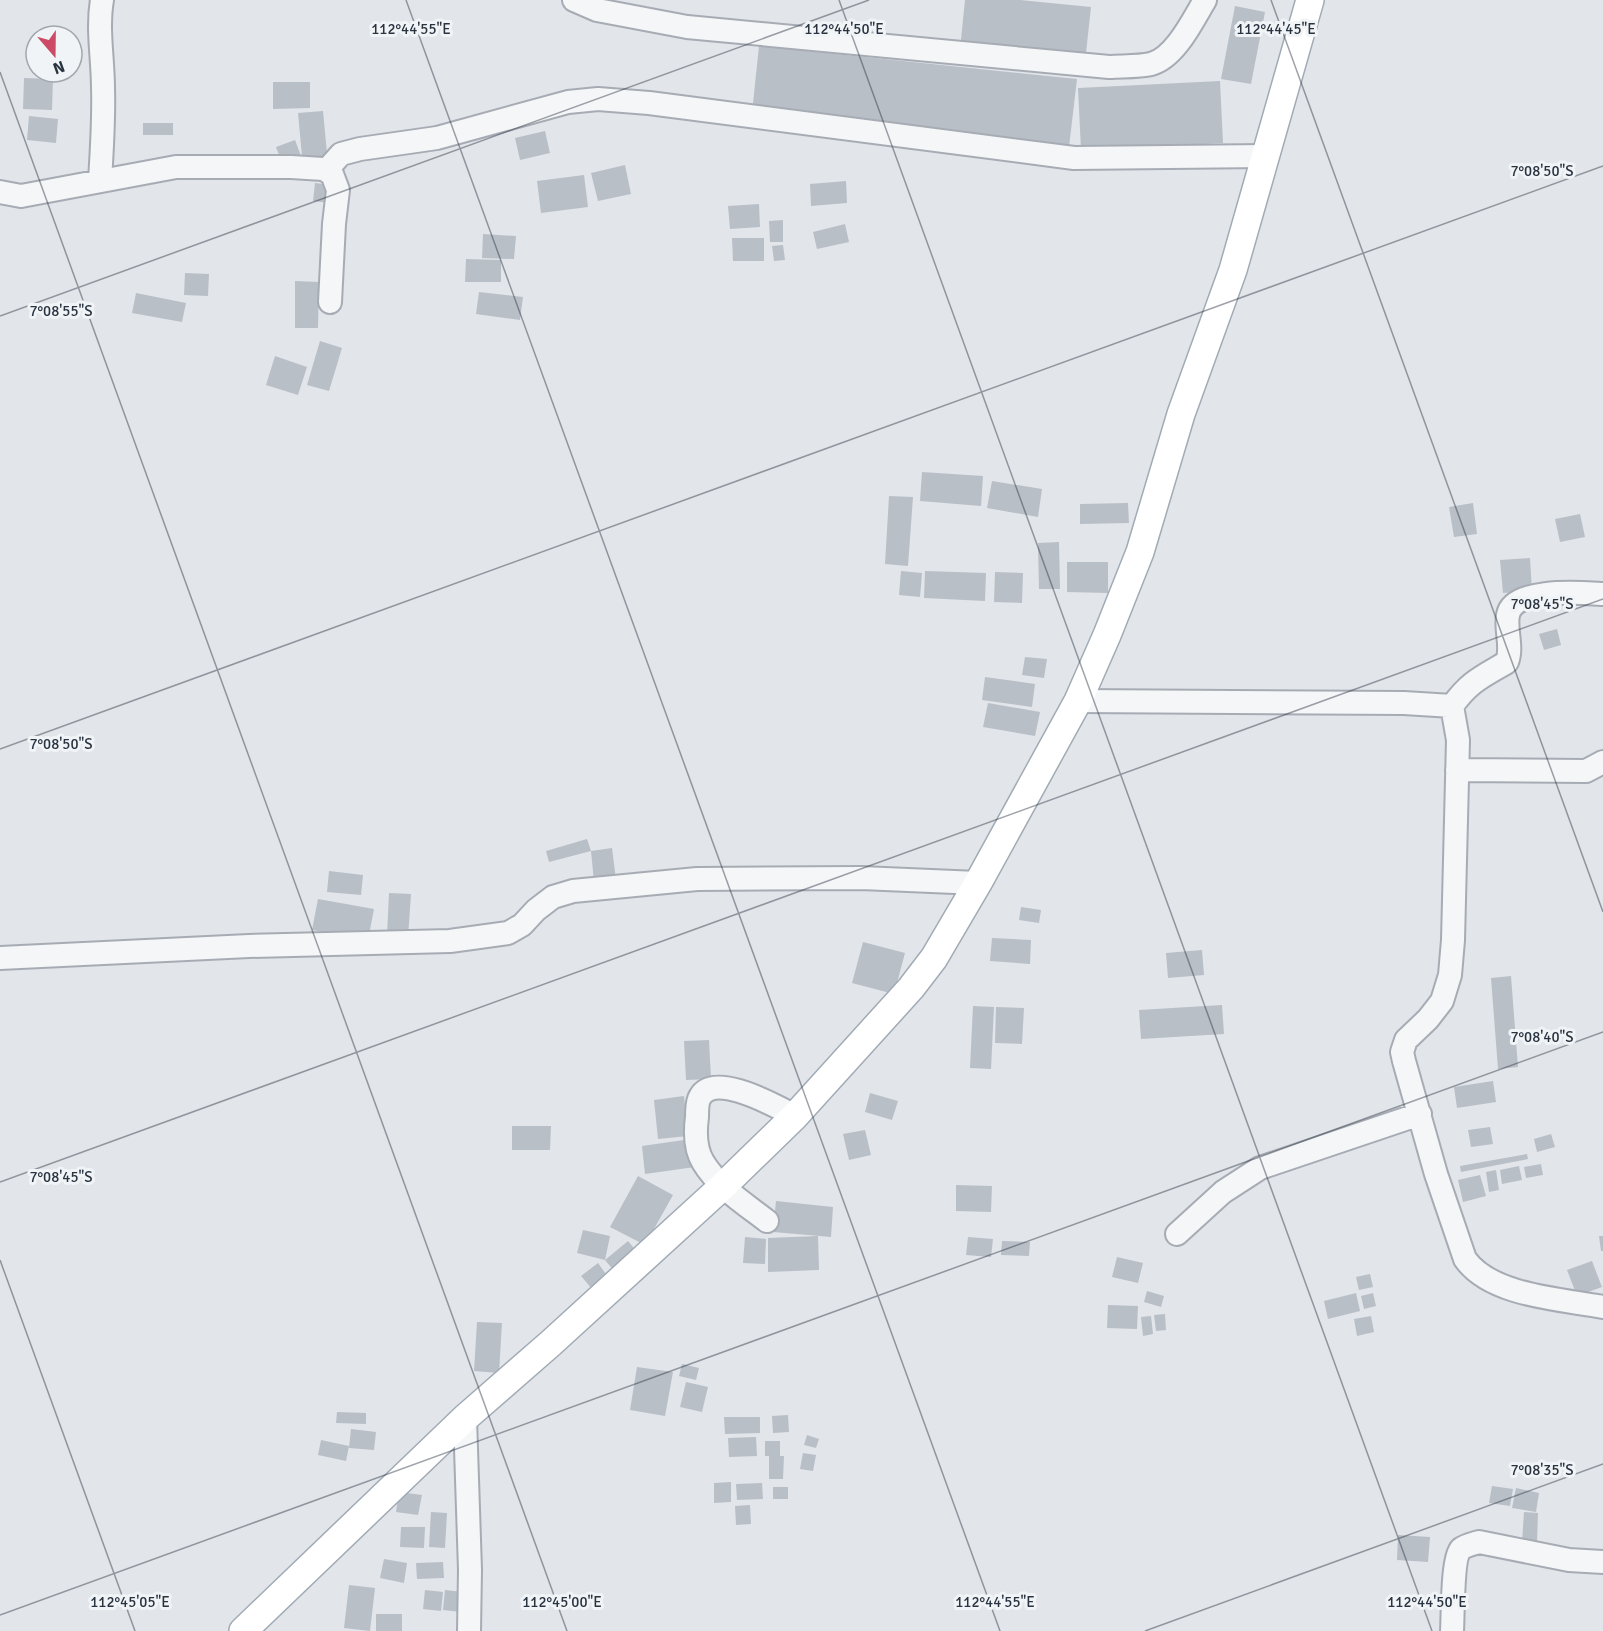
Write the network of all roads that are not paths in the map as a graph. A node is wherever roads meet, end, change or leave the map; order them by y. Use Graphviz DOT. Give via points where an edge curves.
graph roads {
  1 [pos="102,0"];
  2 [pos="574,0"];
  3 [pos="1205,0"];
  4 [pos="1310,0"];
  5 [pos="1265,156"];
  6 [pos="328,171"];
  7 [pos="100,180"];
  8 [pos="0,192"];
  9 [pos="330,302"];
  10 [pos="1603,594"];
  11 [pos="1078,700"];
  12 [pos="1452,706"];
  13 [pos="1603,762"];
  14 [pos="1457,770"];
  15 [pos="978,883"];
  16 [pos="0,958"];
  17 [pos="1420,1114"];
  18 [pos="795,1116"];
  19 [pos="723,1186"];
  20 [pos="767,1221"];
  21 [pos="1176,1234"];
  22 [pos="1603,1306"];
  23 [pos="465,1418"];
  24 [pos="1603,1562"];
  25 [pos="243,1631"];
  26 [pos="469,1631"];
  27 [pos="1452,1631"];
  1 -- 7 [label="street"];
  2 -- 3 [label="street" via="597,10 687,27 1109,67 1152,64 1168,56"];
  4 -- 5 [label="main road"];
  5 -- 6 [label="street" via="1074,158 598,99 568,102 437,138 341,154"];
  5 -- 11 [label="main road" via="1233,270 1181,414 1140,552"];
  6 -- 7 [label="street" via="291,167 176,167"];
  6 -- 9 [label="street" via="338,190"];
  7 -- 8 [label="street" via="21,196"];
  10 -- 12 [label="street" via="1534,595 1513,605 1508,614 1507,662 1474,680"];
  11 -- 12 [label="street"];
  11 -- 15 [label="main road"];
  12 -- 14 [label="street" via="1458,740"];
  13 -- 14 [label="street" via="1586,771"];
  14 -- 17 [label="street" via="1450,975 1442,1001 1406,1040 1402,1052"];
  15 -- 16 [label="street" via="861,878 697,879 573,891 553,897 508,933 450,941"];
  15 -- 18 [label="main road" via="911,988"];
  17 -- 21 [label="street" via="1260,1168 1223,1192"];
  17 -- 22 [label="street" via="1440,1185 1472,1269 1515,1290"];
  18 -- 19 [label="main road"];
  18 -- 19 [label="street" via="745,1091 725,1088 704,1092 699,1099 696,1141 702,1161"];
  19 -- 20 [label="street"];
  19 -- 23 [label="main road"];
  23 -- 25 [label="main road"];
  23 -- 26 [label="street"];
  24 -- 27 [label="street" via="1569,1560 1479,1542 1462,1548 1455,1566"];
}
